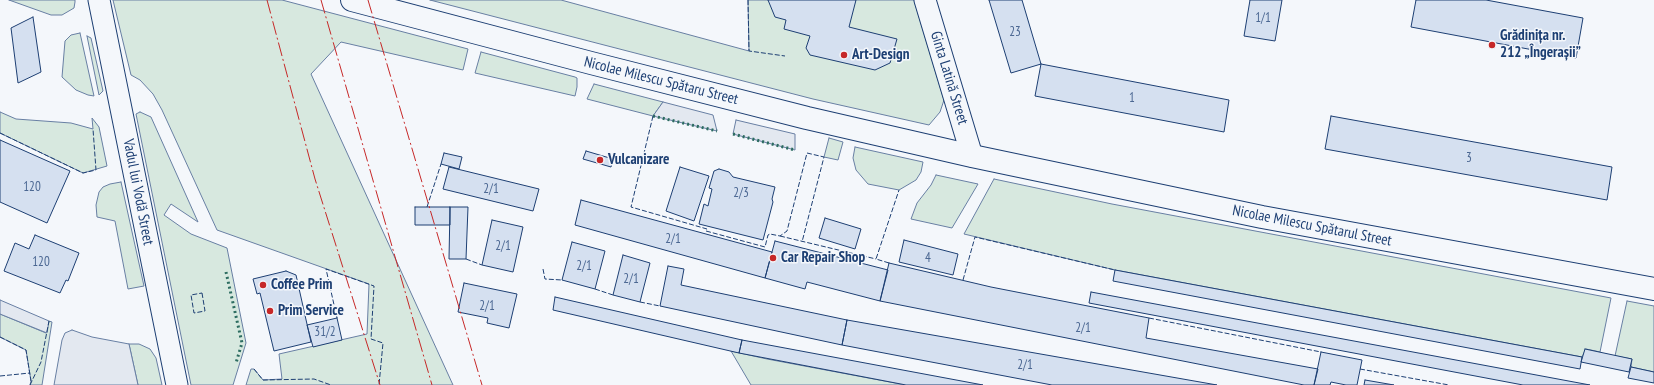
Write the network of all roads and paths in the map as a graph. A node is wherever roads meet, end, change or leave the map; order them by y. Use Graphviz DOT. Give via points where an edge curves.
graph roads {
  1 [pos="99,0"];
  2 [pos="352,0"];
  3 [pos="925,0"];
  4 [pos="972,156"];
  5 [pos="1654,289"];
  6 [pos="177,385"];
  1 -- 6 [label="main road, Vadul lui Vodă Street"];
  2 -- 4 [label="main road, Nicolae Milescu Spătaru Street" via="591,64"];
  3 -- 4 [label="main road, Ginta Latină Street"];
  4 -- 5 [label="main road, Nicolae Milescu Spătarul Street" via="1262,217"];
}
